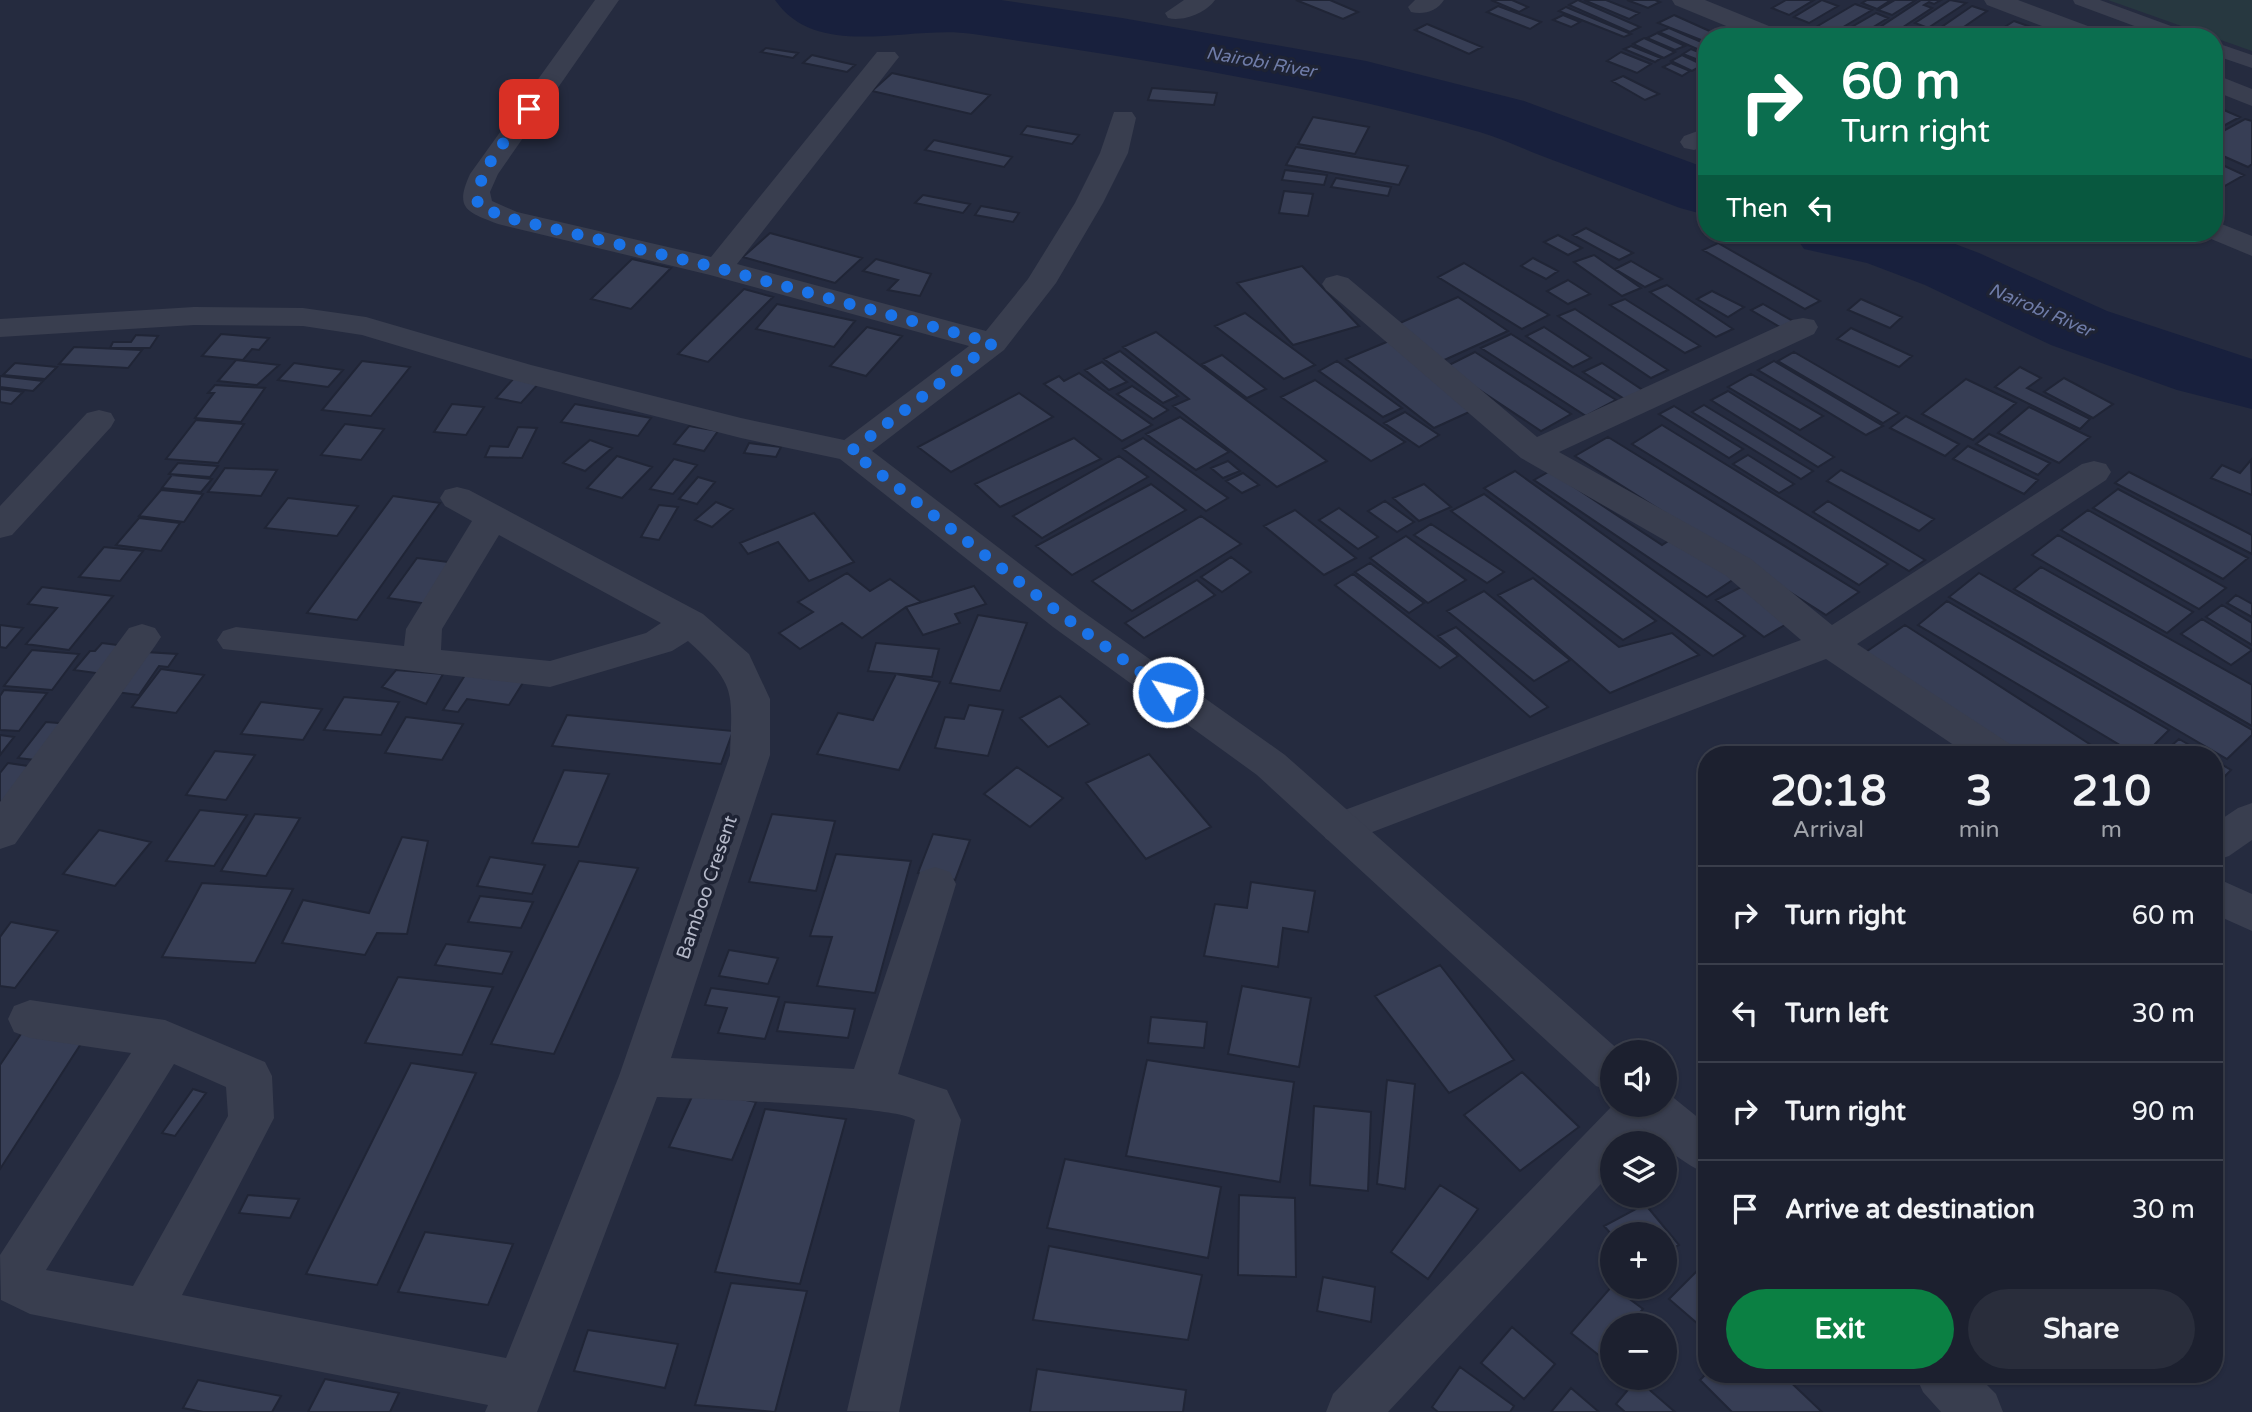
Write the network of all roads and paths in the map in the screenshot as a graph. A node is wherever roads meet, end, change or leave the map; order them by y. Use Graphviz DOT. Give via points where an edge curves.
graph roads {
  1 [pos="607,0"];
  2 [pos="1203,0"];
  3 [pos="1684,0"];
  4 [pos="1996,0"];
  5 [pos="2082,0"];
  6 [pos="1177,13"];
  7 [pos="1754,28"];
  8 [pos="2071,28"];
  9 [pos="2158,28"];
  10 [pos="2223,51"];
  11 [pos="886,57"];
  12 [pos="2252,62"];
  13 [pos="2223,86"];
  14 [pos="2252,98"];
  15 [pos="1123,118"];
  16 [pos="2223,234"];
  17 [pos="2252,247"];
  18 [pos="718,268"];
  19 [pos="1337,284"];
  20 [pos="1803,327"];
  21 [pos="0,328"];
  22 [pos="993,343"];
  23 [pos="99,420"];
  24 [pos="851,451"];
  25 [pos="1533,451"];
  26 [pos="2094,472"];
  27 [pos="0,527"];
  28 [pos="690,623"];
  29 [pos="142,637"];
  30 [pos="236,640"];
  31 [pos="1830,644"];
  32 [pos="422,661"];
  33 [pos="1984,746"];
  34 [pos="2252,819"];
  35 [pos="1340,828"];
  36 [pos="0,832"];
  37 [pos="2223,839"];
  38 [pos="935,884"];
  39 [pos="2223,899"];
  40 [pos="2252,914"];
  41 [pos="30,1019"];
  42 [pos="165,1040"];
  43 [pos="1600,1061"];
  44 [pos="642,1076"];
  45 [pos="870,1090"];
  46 [pos="1634,1117"];
  47 [pos="1662,1117"];
  48 [pos="1698,1146"];
  49 [pos="146,1312"];
  50 [pos="1950,1383"];
  51 [pos="516,1399"];
  52 [pos="873,1411"];
  53 [pos="1352,1412"];
  54 [pos="1977,1412"];
  1 -- 18 [label="street" via="484,174 476,192 478,206 508,218"];
  2 -- 6 [label="street"];
  3 -- 7 [label="street"];
  4 -- 8 [label="street"];
  5 -- 9 [label="lane"];
  10 -- 12 [label="lane"];
  11 -- 18 [label="street"];
  13 -- 14 [label="street"];
  15 -- 22 [label="street" via="1114,153 1089,203 1041,283"];
  16 -- 17 [label="street"];
  18 -- 22 [label="street"];
  19 -- 25 [label="street"];
  20 -- 25 [label="street"];
  21 -- 24 [label="street" via="194,316 303,317 366,326 520,372"];
  22 -- 24 [label="street"];
  23 -- 27 [label="street"];
  24 -- 35 [label="street" via="1066,618 1271,765"];
  25 -- 31 [label="street" via="1738,568"];
  26 -- 31 [label="street"];
  28 -- 32 [label="street" via="659,642 550,674"];
  28 -- 32 [label="street, Bamboo Cresent" via="475,507 424,629"];
  28 -- 44 [label="street, Bamboo Cresent" via="736,663 751,699 750,755"];
  29 -- 36 [label="street"];
  30 -- 32 [label="street"];
  31 -- 33 [label="street"];
  31 -- 35 [label="street"];
  34 -- 37 [label="street"];
  35 -- 43 [label="street"];
  38 -- 45 [label="street"];
  39 -- 40 [label="street"];
  41 -- 42 [label="street"];
  42 -- 49 [label="street" via="249,1076 251,1118"];
  42 -- 49 [label="street" via="17,1272 19,1283 30,1290"];
  44 -- 45 [label="street"];
  44 -- 51 [label="street, Bamboo Cresent"];
  45 -- 52 [label="street" via="931,1104 938,1120"];
  46 -- 53 [label="street"];
  47 -- 48 [label="street"];
  49 -- 51 [label="street"];
  50 -- 54 [label="street"];
}
